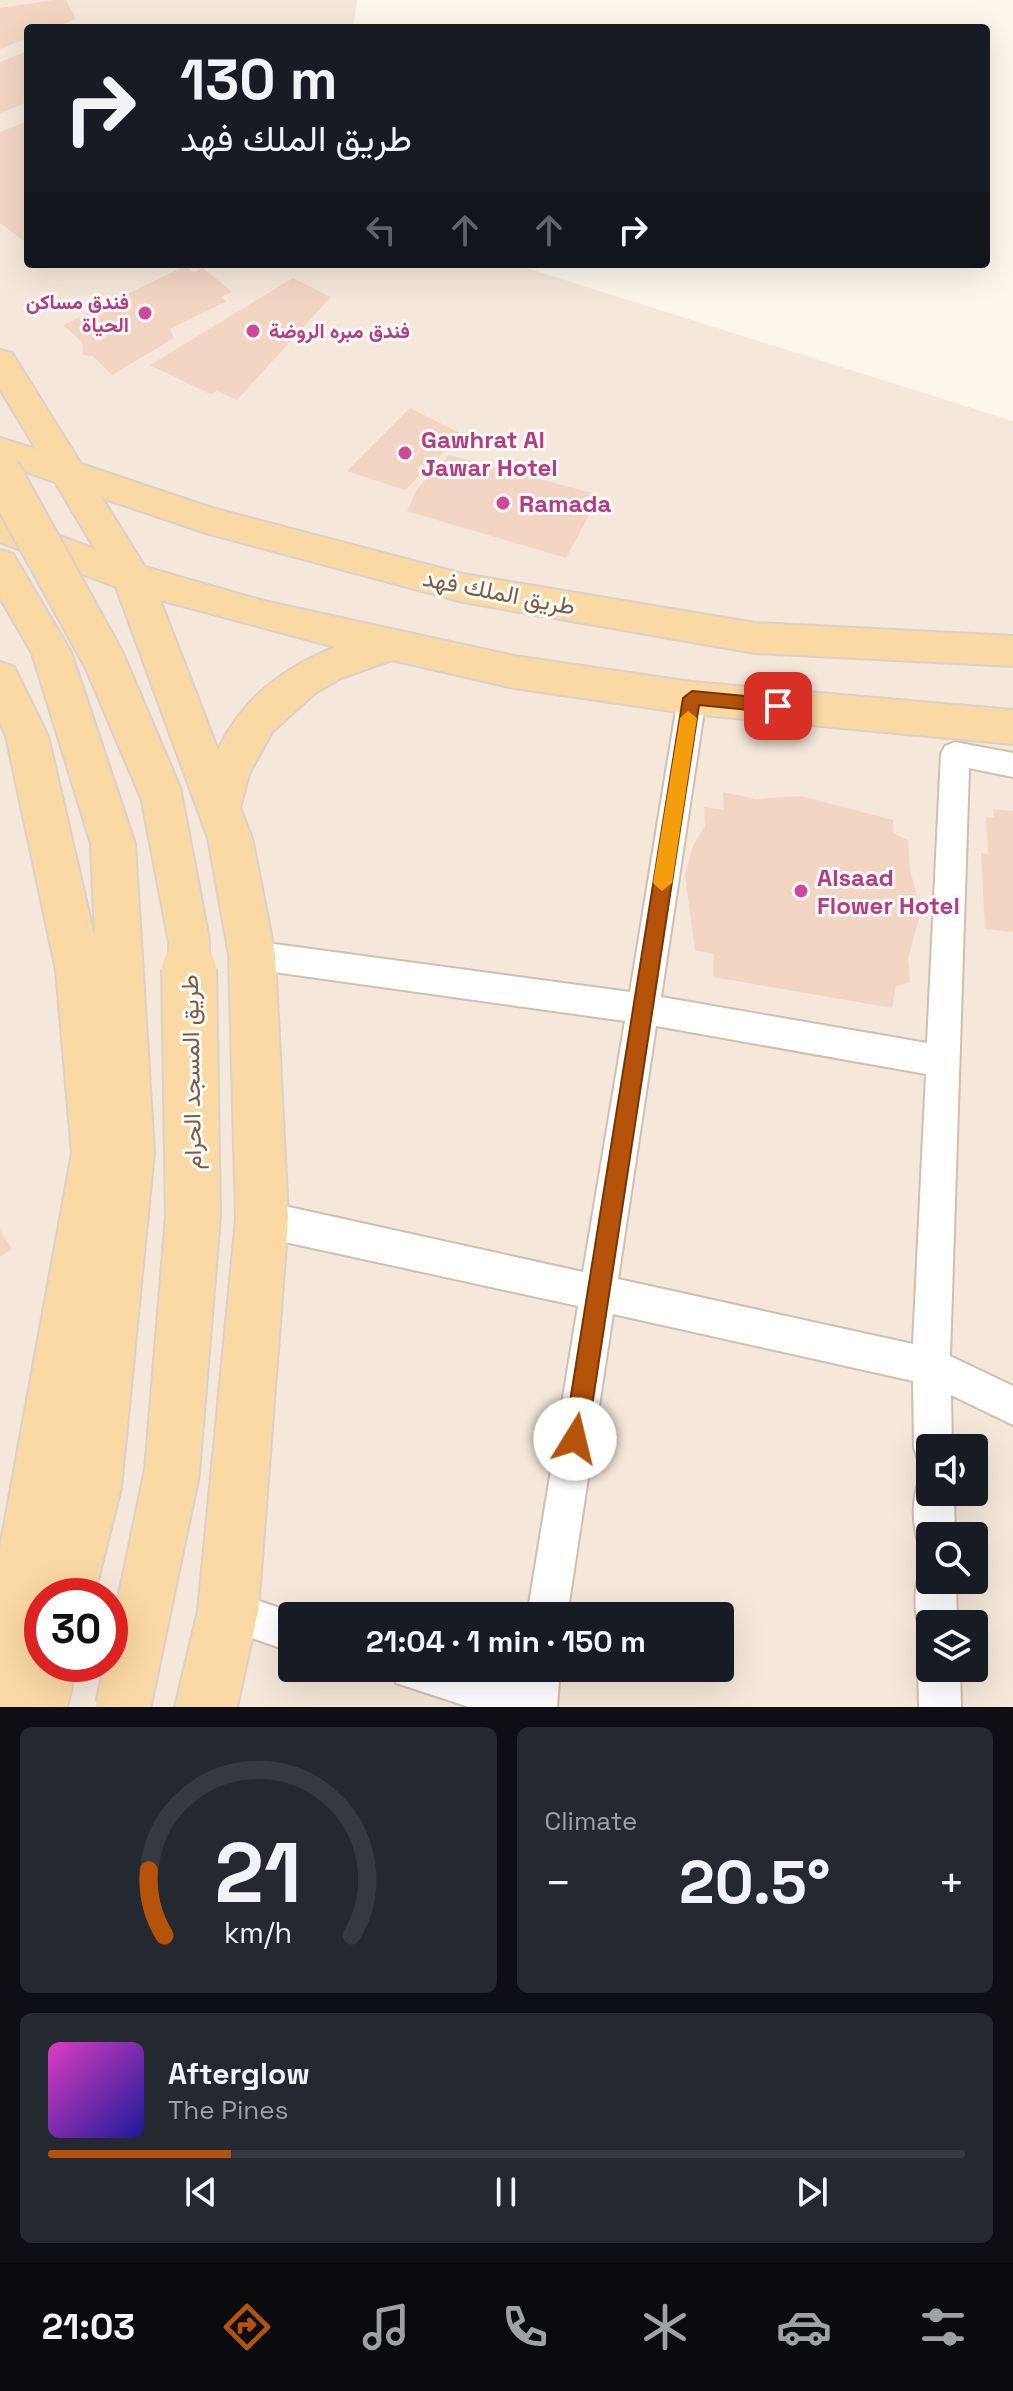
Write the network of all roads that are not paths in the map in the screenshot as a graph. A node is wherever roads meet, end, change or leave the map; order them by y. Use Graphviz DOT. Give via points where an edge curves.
graph roads {
  1 [pos="3,365"];
  2 [pos="0,450"];
  3 [pos="0,471"];
  4 [pos="70,474"];
  5 [pos="149,502"];
  6 [pos="0,527"];
  7 [pos="0,564"];
  8 [pos="132,578"];
  9 [pos="393,645"];
  10 [pos="1013,651"];
  11 [pos="0,678"];
  12 [pos="692,698"];
  13 [pos="1013,727"];
  14 [pos="14,737"];
  15 [pos="953,738"];
  16 [pos="1013,765"];
  17 [pos="219,807"];
  18 [pos="252,955"];
  19 [pos="643,1009"];
  20 [pos="943,1061"];
  21 [pos="262,1219"];
  22 [pos="599,1292"];
  23 [pos="931,1366"];
  24 [pos="1013,1406"];
  25 [pos="933,1434"];
  26 [pos="69,1578"];
  27 [pos="549,1602"];
  28 [pos="228,1611"];
  29 [pos="278,1627"];
  30 [pos="42,1682"];
  31 [pos="455,1682"];
  32 [pos="537,1682"];
  33 [pos="939,1682"];
  34 [pos="2,1707"];
  35 [pos="36,1707"];
  36 [pos="123,1707"];
  37 [pos="206,1707"];
  38 [pos="534,1707"];
  39 [pos="940,1707"];
  1 -- 4 [label="main road"];
  1 -- 5 [label="main road" via="70,441"];
  2 -- 4 [label="main road, طريق الملك فهد"];
  3 -- 36 [label="main road, طريق المسجد الحرام, bridge" via="104,660 161,794 189,941 193,1216 172,1472"];
  4 -- 5 [label="main road, طريق الملك فهد"];
  4 -- 8 [label="main road"];
  5 -- 10 [label="main road, طريق الملك فهد" via="463,588 755,638"];
  6 -- 8 [label="main road"];
  7 -- 26 [label="main road" via="51,652 113,844 129,1152 92,1488"];
  8 -- 9 [label="main road"];
  8 -- 17 [label="main road"];
  9 -- 12 [label="main road" via="514,672"];
  9 -- 17 [label="main road" via="336,661 265,710 233,755"];
  11 -- 14 [label="main road"];
  12 -- 15 [label="main road"];
  12 -- 19 [label="street"];
  13 -- 15 [label="main road"];
  14 -- 34 [label="main road" via="79,970 97,1153"];
  15 -- 16 [label="street"];
  15 -- 20 [label="street"];
  17 -- 18 [label="main road"];
  18 -- 19 [label="street"];
  18 -- 21 [label="main road"];
  19 -- 20 [label="street"];
  19 -- 22 [label="street"];
  20 -- 23 [label="street"];
  21 -- 22 [label="street"];
  21 -- 28 [label="main road"];
  22 -- 23 [label="street"];
  22 -- 27 [label="street"];
  23 -- 24 [label="street"];
  23 -- 25 [label="street"];
  28 -- 29 [label="street"];
  28 -- 37 [label="main road"];
  30 -- 35 [label="main road"];
  31 -- 38 [label="street"];
  32 -- 38 [label="street"];
  33 -- 39 [label="street"];
}
